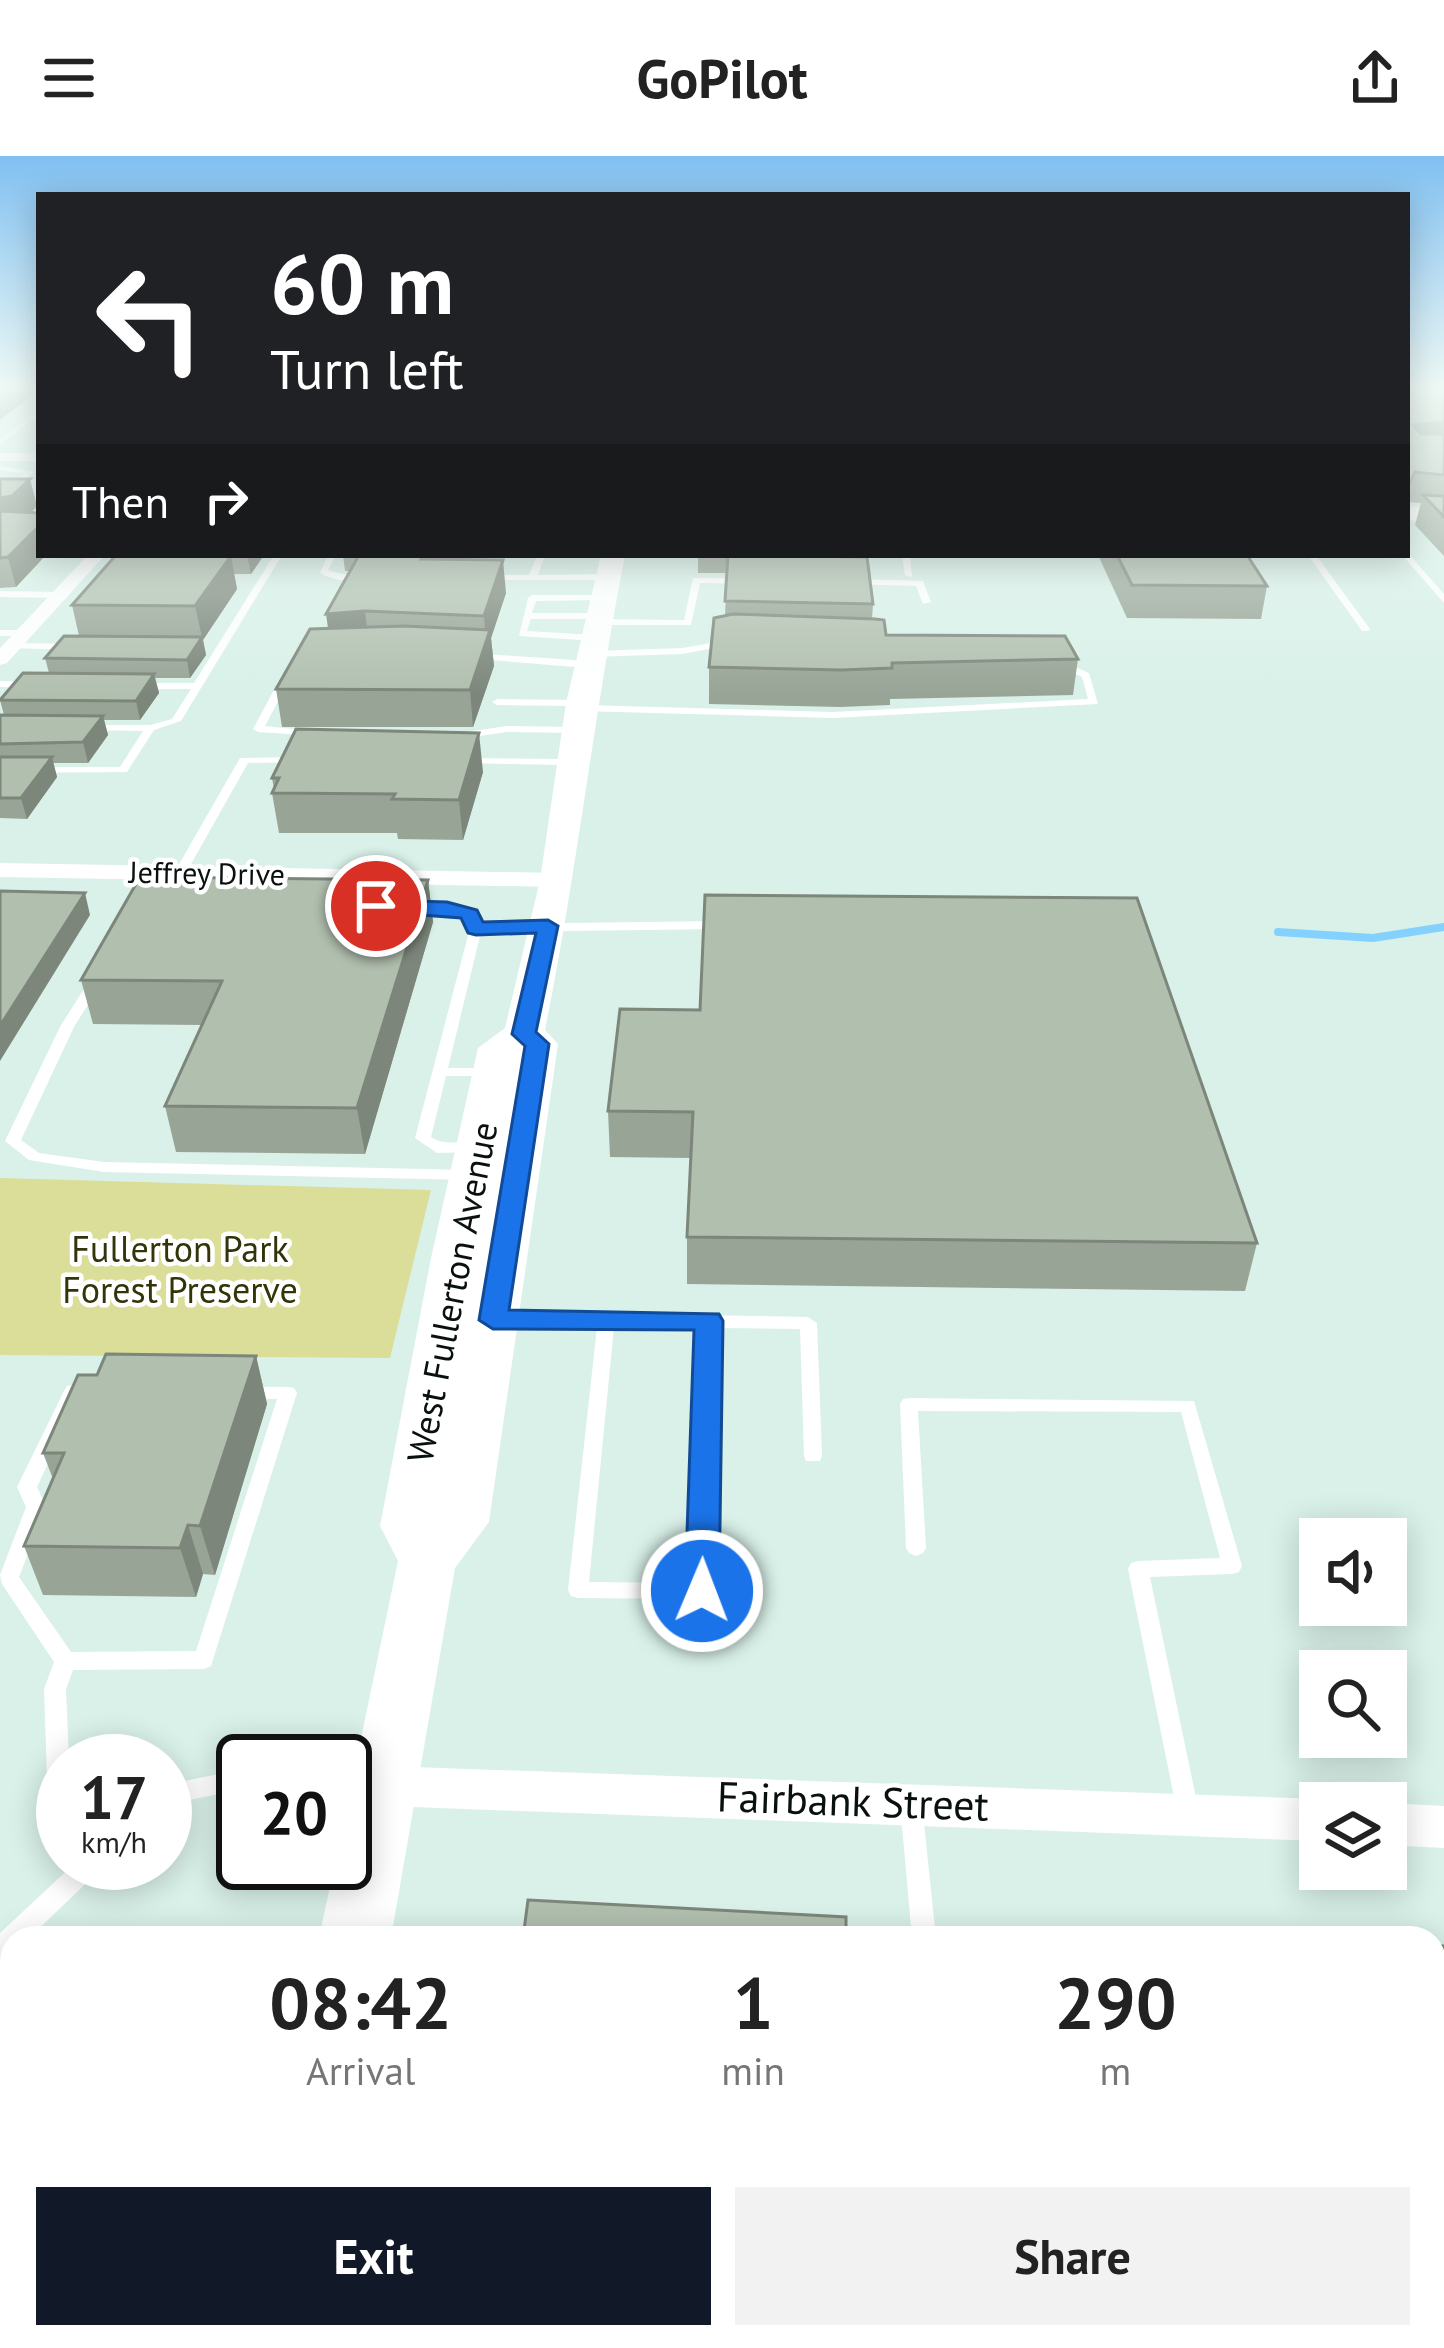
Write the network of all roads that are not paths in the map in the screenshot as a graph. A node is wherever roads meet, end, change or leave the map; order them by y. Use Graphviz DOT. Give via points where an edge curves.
graph roads {
  1 [pos="1410,514"];
  2 [pos="1444,516"];
  3 [pos="94,558"];
  4 [pos="276,558"];
  5 [pos="330,558"];
  6 [pos="479,558"];
  7 [pos="540,558"];
  8 [pos="906,558"];
  9 [pos="1314,558"];
  10 [pos="1409,558"];
  11 [pos="909,575"];
  12 [pos="382,578"];
  13 [pos="449,578"];
  14 [pos="471,578"];
  15 [pos="532,579"];
  16 [pos="97,580"];
  17 [pos="758,581"];
  18 [pos="238,582"];
  19 [pos="261,582"];
  20 [pos="840,582"];
  21 [pos="67,588"];
  22 [pos="0,595"];
  23 [pos="1444,600"];
  24 [pos="926,602"];
  25 [pos="600,615"];
  26 [pos="527,616"];
  27 [pos="1365,629"];
  28 [pos="755,642"];
  29 [pos="9,643"];
  30 [pos="82,647"];
  31 [pos="197,648"];
  32 [pos="220,648"];
  33 [pos="467,656"];
  34 [pos="296,659"];
  35 [pos="1037,660"];
  36 [pos="0,684"];
  37 [pos="44,685"];
  38 [pos="132,686"];
  39 [pos="197,686"];
  40 [pos="497,702"];
  41 [pos="578,725"];
  42 [pos="64,727"];
  43 [pos="150,728"];
  44 [pos="335,734"];
  45 [pos="443,736"];
  46 [pos="315,760"];
  47 [pos="456,761"];
  48 [pos="0,770"];
  49 [pos="0,870"];
  50 [pos="167,878"];
  51 [pos="558,880"];
  52 [pos="400,907"];
  53 [pos="747,924"];
  54 [pos="548,926"];
  55 [pos="476,928"];
  56 [pos="105,966"];
  57 [pos="509,1053"];
  58 [pos="440,1072"];
  59 [pos="476,1161"];
  60 [pos="606,1319"];
  61 [pos="493,1320"];
  62 [pos="709,1321"];
  63 [pos="813,1456"];
  64 [pos="916,1548"];
  65 [pos="427,1561"];
  66 [pos="64,1660"];
  67 [pos="57,1734"];
  68 [pos="376,1785"];
  69 [pos="911,1803"];
  70 [pos="1188,1813"];
  71 [pos="1299,1819"];
  72 [pos="1407,1825"];
  73 [pos="1444,1827"];
  74 [pos="62,1890"];
  75 [pos="24,1926"];
  76 [pos="357,1926"];
  77 [pos="923,1926"];
  1 -- 2 [label="street"];
  3 -- 21 [label="street"];
  4 -- 19 [label="lane"];
  5 -- 12 [label="lane" via="323,571 329,576"];
  6 -- 14 [label="lane"];
  7 -- 15 [label="lane"];
  8 -- 11 [label="lane"];
  9 -- 27 [label="lane"];
  10 -- 23 [label="lane"];
  13 -- 14 [label="lane"];
  14 -- 15 [label="lane"];
  15 -- 25 [label="lane"];
  16 -- 21 [label="lane"];
  17 -- 25 [label="lane" via="696,580 688,622"];
  18 -- 19 [label="lane"];
  19 -- 32 [label="lane"];
  20 -- 24 [label="lane" via="920,583"];
  21 -- 22 [label="lane"];
  21 -- 29 [label="street"];
  25 -- 26 [label="lane"];
  25 -- 26 [label="lane" via="541,596 532,598"];
  25 -- 26 [label="lane" via="530,637 521,634"];
  25 -- 28 [label="lane"];
  25 -- 33 [label="lane"];
  25 -- 41 [label="street, West Fullerton Avenue"];
  29 -- 30 [label="lane"];
  31 -- 32 [label="lane"];
  32 -- 39 [label="lane"];
  34 -- 44 [label="lane" via="257,730"];
  35 -- 41 [label="lane" via="1086,675 1094,702"];
  36 -- 37 [label="lane"];
  38 -- 39 [label="lane"];
  39 -- 43 [label="lane" via="176,721"];
  40 -- 41 [label="lane"];
  41 -- 45 [label="lane"];
  41 -- 47 [label="lane"];
  41 -- 51 [label="street, West Fullerton Avenue"];
  42 -- 43 [label="lane"];
  43 -- 48 [label="lane" via="123,770"];
  46 -- 50 [label="lane" via="244,760"];
  49 -- 50 [label="street, Jeffrey Drive"];
  50 -- 51 [label="street, Jeffrey Drive"];
  51 -- 54 [label="street, West Fullerton Avenue"];
  52 -- 55 [label="lane" via="470,914"];
  53 -- 54 [label="lane"];
  54 -- 55 [label="lane"];
  54 -- 57 [label="street, West Fullerton Avenue"];
  55 -- 58 [label="lane"];
  56 -- 59 [label="lane" via="13,1141 34,1156 104,1167"];
  57 -- 58 [label="lane"];
  57 -- 59 [label="street, West Fullerton Avenue"];
  57 -- 61 [label="street, West Fullerton Avenue" via="537,1044"];
  58 -- 59 [label="lane" via="423,1138"];
  59 -- 65 [label="street, West Fullerton Avenue" via="409,1526"];
  60 -- 61 [label="lane"];
  60 -- 62 [label="lane"];
  60 -- 62 [label="lane" via="578,1590 702,1591"];
  61 -- 65 [label="street, West Fullerton Avenue" via="460,1522"];
  62 -- 63 [label="lane" via="808,1323"];
  64 -- 70 [label="lane" via="909,1404 1188,1406 1232,1566 1138,1569"];
  65 -- 68 [label="street, West Fullerton Avenue"];
  66 -- 66 [label="lane" via="204,1660 288,1393 74,1391 27,1486 36,1508 9,1578"];
  66 -- 67 [label="lane" via="55,1689"];
  68 -- 69 [label="street, Fairbank Street"];
  68 -- 76 [label="street, West Fullerton Avenue"];
  69 -- 70 [label="street, Fairbank Street"];
  69 -- 77 [label="lane"];
  70 -- 71 [label="street, Fairbank Street"];
  72 -- 73 [label="street"];
  74 -- 75 [label="lane"];
}
